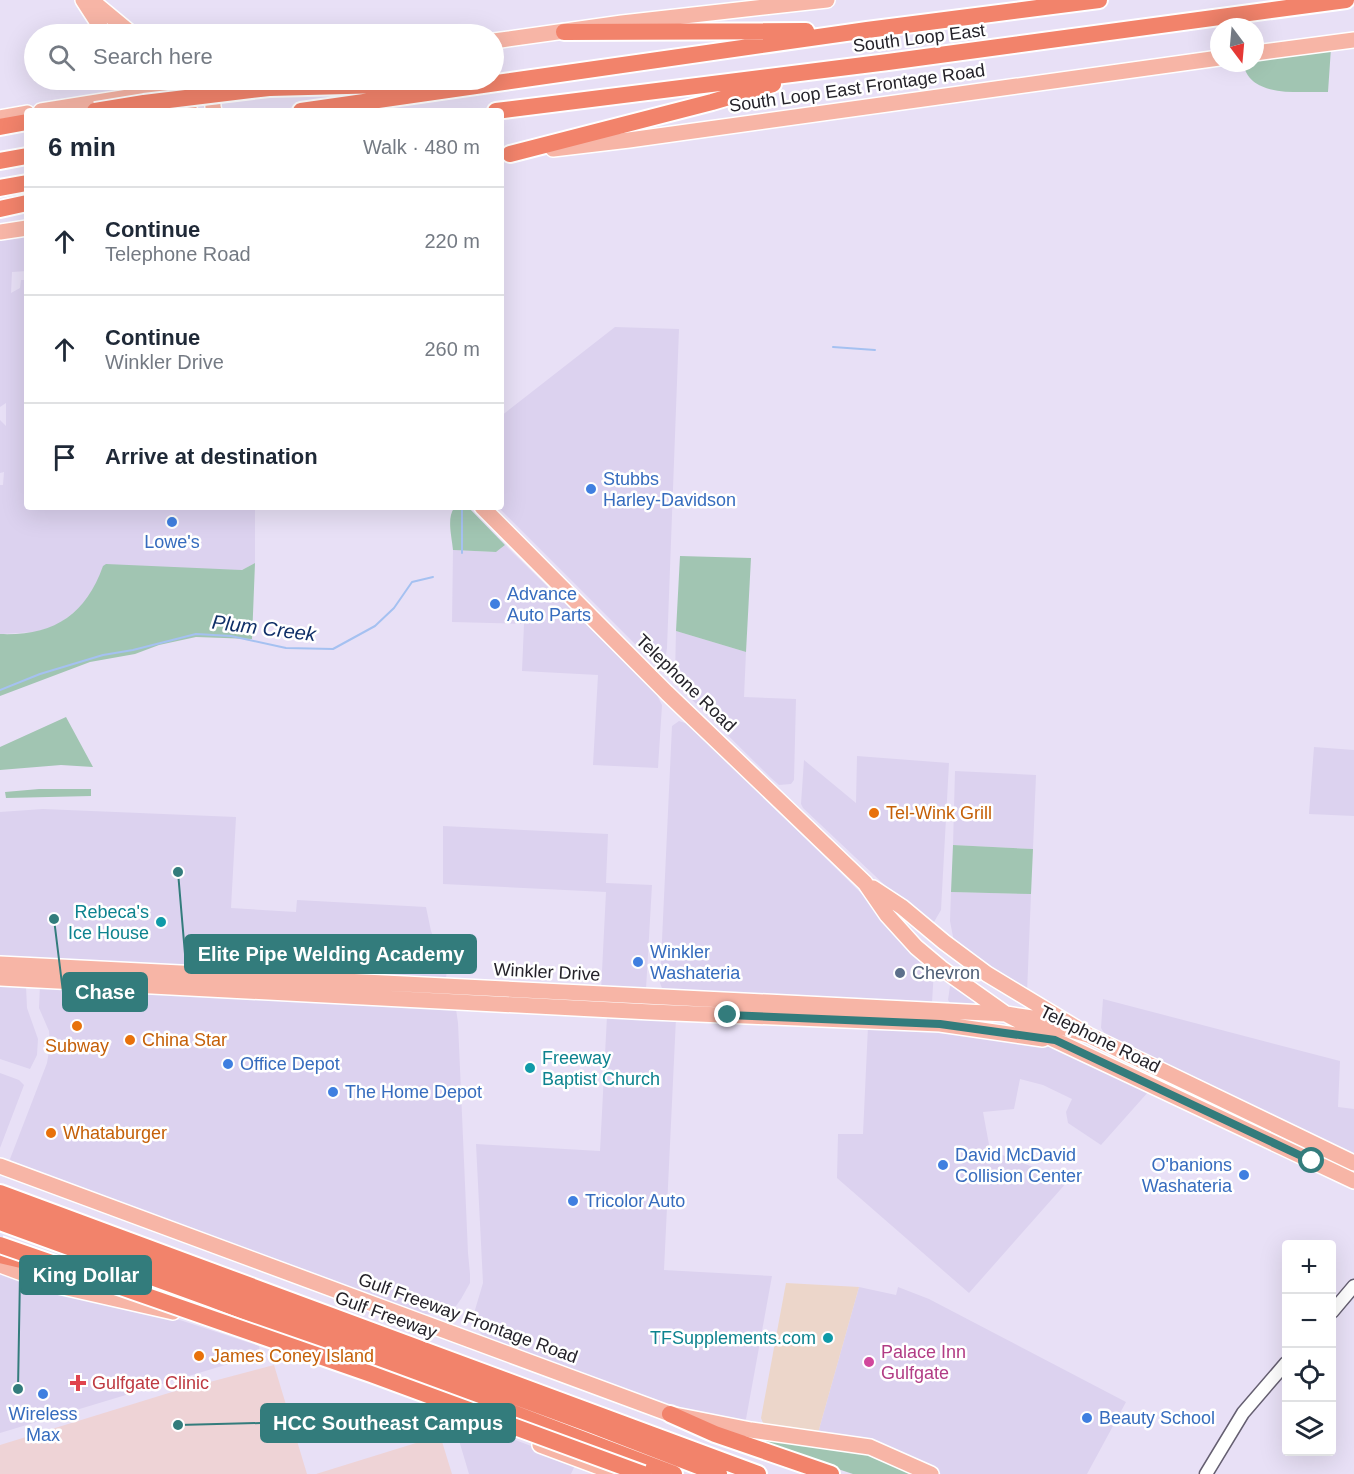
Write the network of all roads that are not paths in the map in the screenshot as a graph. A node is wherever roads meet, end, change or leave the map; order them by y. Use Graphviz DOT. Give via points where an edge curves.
graph roads {
  1 [pos="83,0"];
  2 [pos="92,0"];
  3 [pos="827,0"];
  4 [pos="1099,0"];
  5 [pos="1346,0"];
  6 [pos="99,24"];
  7 [pos="120,24"];
  8 [pos="867,30"];
  9 [pos="564,32"];
  10 [pos="504,40"];
  11 [pos="1354,40"];
  12 [pos="1264,52"];
  13 [pos="1210,59"];
  14 [pos="820,70"];
  15 [pos="504,82"];
  16 [pos="149,90"];
  17 [pos="158,90"];
  18 [pos="174,90"];
  19 [pos="219,90"];
  20 [pos="239,90"];
  21 [pos="446,90"];
  22 [pos="152,93"];
  23 [pos="60,108"];
  24 [pos="116,108"];
  25 [pos="163,108"];
  26 [pos="188,108"];
  27 [pos="213,108"];
  28 [pos="322,108"];
  29 [pos="504,110"];
  30 [pos="24,114"];
  31 [pos="0,118"];
  32 [pos="24,123"];
  33 [pos="0,127"];
  34 [pos="506,155"];
  35 [pos="24,157"];
  36 [pos="0,161"];
  37 [pos="24,184"];
  38 [pos="0,188"];
  39 [pos="24,204"];
  40 [pos="0,209"];
  41 [pos="24,228"];
  42 [pos="0,231"];
  43 [pos="485,510"];
  44 [pos="865,884"];
  45 [pos="0,964"];
  46 [pos="130,971"];
  47 [pos="31,973"];
  48 [pos="67,974"];
  49 [pos="0,978"];
  50 [pos="196,981"];
  51 [pos="90,983"];
  52 [pos="1006,1014"];
  53 [pos="940,1017"];
  54 [pos="1089,1035"];
  55 [pos="1055,1040"];
  56 [pos="1354,1163"];
  57 [pos="0,1166"];
  58 [pos="1354,1181"];
  59 [pos="0,1193"];
  60 [pos="0,1207"];
  61 [pos="0,1222"];
  62 [pos="0,1245"];
  63 [pos="0,1255"];
  64 [pos="0,1265"];
  65 [pos="1354,1286"];
  66 [pos="212,1299"];
  67 [pos="1336,1307"];
  68 [pos="1282,1369"];
  69 [pos="670,1414"];
  70 [pos="756,1473"];
  71 [pos="618,1474"];
  72 [pos="643,1474"];
  73 [pos="674,1474"];
  74 [pos="719,1474"];
  75 [pos="775,1474"];
  76 [pos="831,1474"];
  77 [pos="931,1474"];
  78 [pos="1206,1474"];
  1 -- 6 [label="main road"];
  2 -- 7 [label="main road"];
  3 -- 9 [label="main road"];
  4 -- 8 [label="highway, South Loop East"];
  5 -- 14 [label="highway, South Loop East"];
  8 -- 9 [label="highway"];
  8 -- 15 [label="highway, South Loop East"];
  9 -- 10 [label="main road"];
  11 -- 12 [label="main road"];
  13 -- 34 [label="main road, South Loop East Frontage Road"];
  14 -- 29 [label="highway, South Loop East"];
  14 -- 34 [label="highway"];
  16 -- 22 [label="main road"];
  17 -- 22 [label="main road"];
  18 -- 26 [label="main road"];
  19 -- 27 [label="main road" via="213,96"];
  20 -- 24 [label="highway, bridge"];
  21 -- 28 [label="highway, South Loop East"];
  22 -- 23 [label="main road"];
  22 -- 25 [label="main road"];
  30 -- 31 [label="main road"];
  32 -- 33 [label="highway"];
  35 -- 36 [label="highway"];
  37 -- 38 [label="highway"];
  39 -- 40 [label="highway"];
  41 -- 42 [label="main road"];
  43 -- 44 [label="main road, Telephone Road" via="666,693"];
  44 -- 52 [label="main road, Telephone Road" via="916,947"];
  44 -- 54 [label="main road, Telephone Road" via="902,907 987,974"];
  45 -- 47 [label="main road, Winkler Drive"];
  46 -- 48 [label="main road, Winkler Drive"];
  46 -- 50 [label="main road, Winkler Drive"];
  46 -- 51 [label="main road" via="123,977 108,976"];
  47 -- 48 [label="main road, Winkler Drive"];
  47 -- 49 [label="main road, Winkler Drive"];
  48 -- 51 [label="main road, Winkler Drive"];
  50 -- 51 [label="main road, Winkler Drive"];
  50 -- 53 [label="main road, Winkler Drive"];
  52 -- 53 [label="main road, Winkler Drive"];
  52 -- 54 [label="main road, Winkler Drive"];
  52 -- 55 [label="main road, Telephone Road"];
  53 -- 55 [label="main road, Winkler Drive"];
  54 -- 56 [label="main road, Telephone Road"];
  55 -- 58 [label="main road, Telephone Road"];
  57 -- 69 [label="main road, Gulf Freeway Frontage Road"];
  59 -- 70 [label="highway, Gulf Freeway"];
  60 -- 74 [label="highway, Gulf Freeway"];
  61 -- 66 [label="highway"];
  62 -- 72 [label="highway, bridge"];
  63 -- 66 [label="highway" via="180,1299"];
  64 -- 71 [label="main road" via="54,1285 208,1322"];
  65 -- 67 [label="street"];
  66 -- 73 [label="highway"];
  68 -- 78 [label="street" via="1243,1413"];
  69 -- 76 [label="highway" via="715,1434"];
  69 -- 77 [label="main road, Gulf Freeway Frontage Road" via="751,1430 870,1446"];
  70 -- 75 [label="highway, Gulf Freeway"];
}
